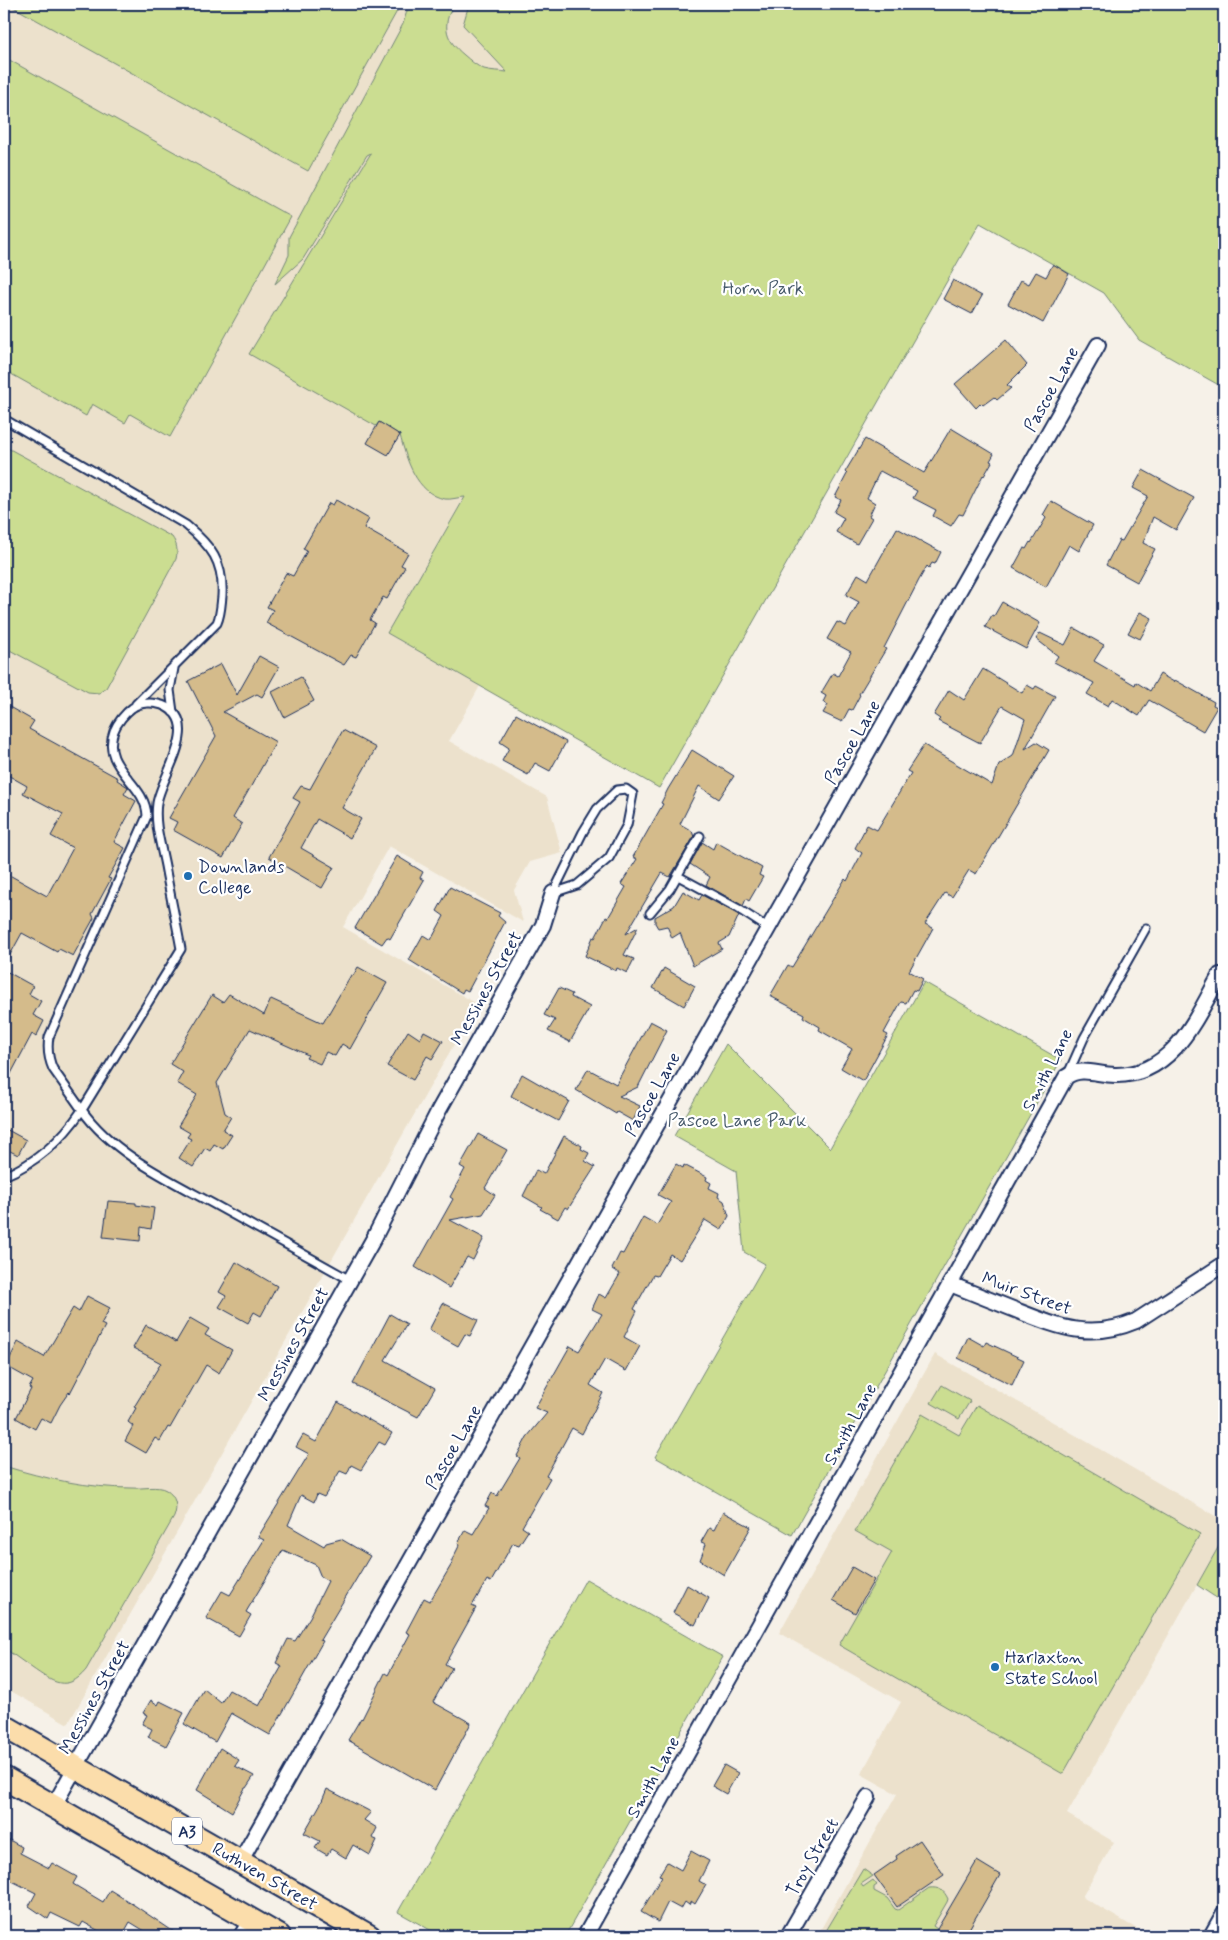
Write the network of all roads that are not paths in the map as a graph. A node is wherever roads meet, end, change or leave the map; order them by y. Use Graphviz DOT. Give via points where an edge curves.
graph roads {
  1 [pos="1098,345"];
  2 [pos="4,419"];
  3 [pos="175,666"];
  4 [pos="133,707"];
  5 [pos="173,712"];
  6 [pos="700,836"];
  7 [pos="678,876"];
  8 [pos="553,893"];
  9 [pos="650,913"];
  10 [pos="768,928"];
  11 [pos="1146,928"];
  12 [pos="1220,975"];
  13 [pos="1066,1077"];
  14 [pos="82,1110"];
  15 [pos="4,1176"];
  16 [pos="1224,1264"];
  17 [pos="350,1280"];
  18 [pos="950,1284"];
  19 [pos="4,1726"];
  20 [pos="75,1768"];
  21 [pos="4,1778"];
  22 [pos="868,1797"];
  23 [pos="53,1807"];
  24 [pos="240,1862"];
  25 [pos="1224,1913"];
  26 [pos="246,1928"];
  27 [pos="280,1936"];
  28 [pos="369,1936"];
  29 [pos="585,1936"];
  30 [pos="788,1936"];
  31 [pos="1211,1936"];
  1 -- 10 [label="street, Pascoe Lane"];
  2 -- 3 [label="lane" via="174,517 197,534 214,554 222,584 219,617 213,628"];
  3 -- 4 [label="lane"];
  3 -- 5 [label="lane" via="170,690"];
  4 -- 5 [label="lane" via="158,704"];
  4 -- 14 [label="lane" via="118,722 111,747 116,763 144,801 147,816 49,1037 48,1056 53,1069"];
  5 -- 14 [label="lane" via="179,718 180,738 158,799 156,821 181,949"];
  6 -- 7 [label="lane"];
  7 -- 9 [label="lane"];
  7 -- 10 [label="lane"];
  8 -- 8 [label="lane" via="597,809 617,790 626,789 633,794 627,826 609,858 577,885"];
  8 -- 17 [label="street, Messines Street" via="543,925 439,1110"];
  10 -- 24 [label="street, Pascoe Lane"];
  11 -- 13 [label="lane, Smith Lane" via="1084,1038"];
  12 -- 13 [label="street" via="1184,1039 1161,1061 1126,1075 1084,1070"];
  13 -- 18 [label="street, Smith Lane"];
  14 -- 15 [label="lane" via="54,1146 29,1164"];
  14 -- 17 [label="lane" via="117,1145 152,1170"];
  16 -- 18 [label="street, Muir Street" via="1136,1321 1099,1331 1051,1324"];
  17 -- 20 [label="street, Messines Street"];
  18 -- 29 [label="street, Smith Lane"];
  19 -- 20 [label="highway, Ruthven Street / A3"];
  20 -- 23 [label="street, Messines Street"];
  20 -- 24 [label="highway, Ruthven Street / A3"];
  21 -- 23 [label="highway"];
  22 -- 30 [label="street, Troy Street"];
  23 -- 26 [label="highway"];
  24 -- 28 [label="highway, Ruthven Street / A3"];
  25 -- 31 [label="street"];
  26 -- 27 [label="highway"];
}
